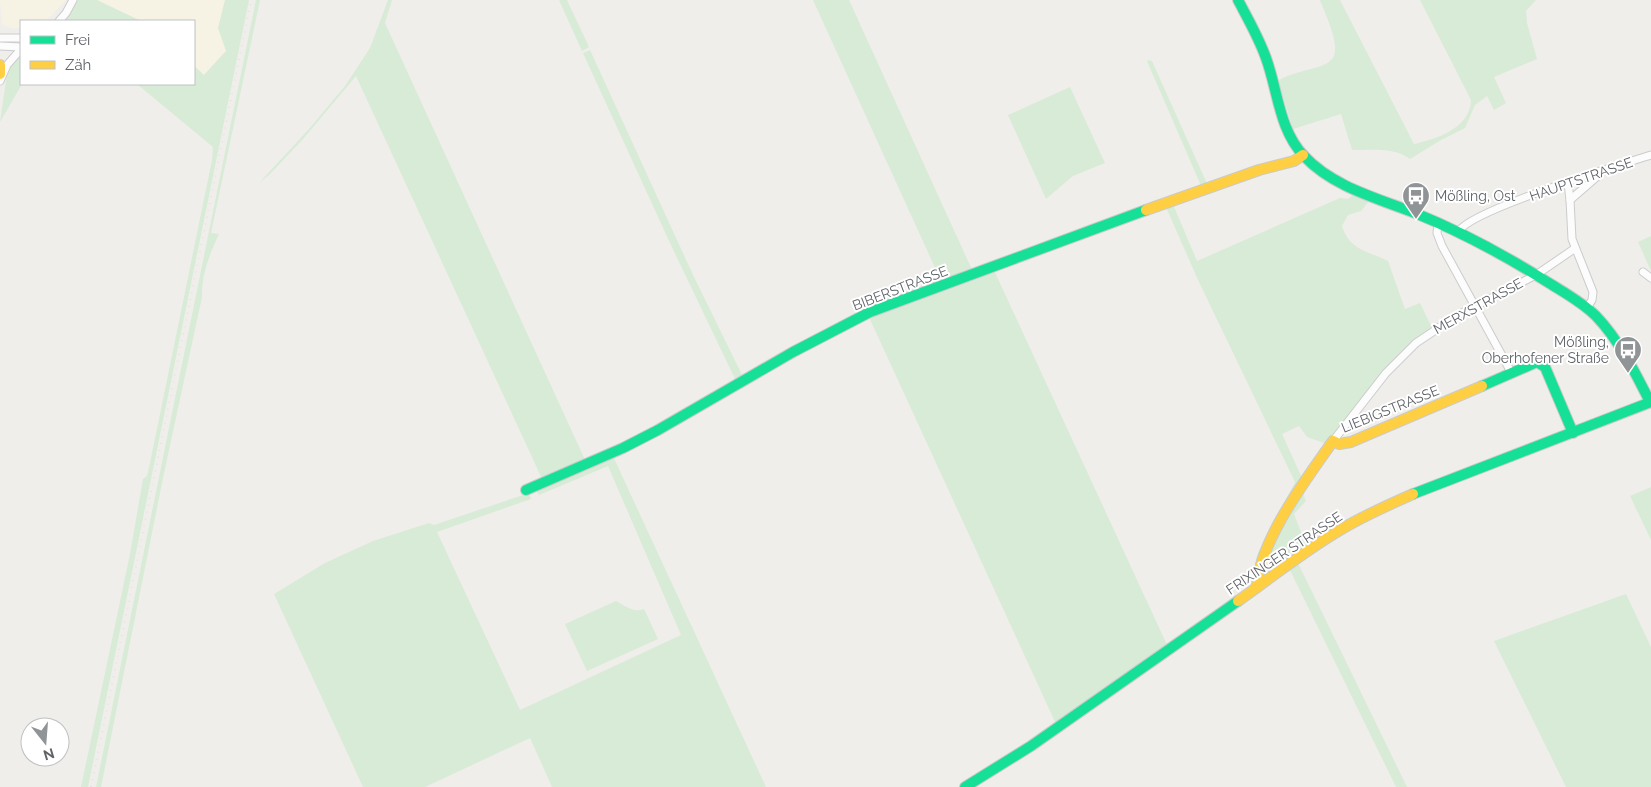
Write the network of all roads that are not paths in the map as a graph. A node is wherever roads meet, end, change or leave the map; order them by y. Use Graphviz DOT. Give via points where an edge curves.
graph roads {
  1 [pos="73,0"];
  2 [pos="1238,0"];
  3 [pos="60,20"];
  4 [pos="0,38"];
  5 [pos="20,38"];
  6 [pos="0,46"];
  7 [pos="20,48"];
  8 [pos="20,49"];
  9 [pos="0,65"];
  10 [pos="0,74"];
  11 [pos="0,81"];
  12 [pos="1303,155"];
  13 [pos="1651,155"];
  14 [pos="1603,171"];
  15 [pos="1568,183"];
  16 [pos="1570,200"];
  17 [pos="1438,222"];
  18 [pos="1458,231"];
  19 [pos="1574,249"];
  20 [pos="1643,272"];
  21 [pos="1536,275"];
  22 [pos="1651,278"];
  23 [pos="1475,306"];
  24 [pos="1587,308"];
  25 [pos="1511,372"];
  26 [pos="1651,403"];
  27 [pos="1573,433"];
  28 [pos="1333,441"];
  29 [pos="526,490"];
  30 [pos="1257,587"];
  31 [pos="965,787"];
  1 -- 3 [label="street"];
  2 -- 12 [label="street" via="1265,56 1289,134"];
  4 -- 5 [label="street"];
  6 -- 7 [label="street"];
  8 -- 11 [label="street" via="7,65"];
  9 -- 10 [label="street"];
  12 -- 17 [label="street" via="1323,172 1349,186"];
  12 -- 29 [label="street, BIBERSTRASSE" via="1294,161 1187,195 870,312 658,430"];
  13 -- 14 [label="street, HAUPTSTRASSE"];
  14 -- 15 [label="street, HAUPTSTRASSE"];
  14 -- 16 [label="street"];
  15 -- 16 [label="street"];
  15 -- 18 [label="street, HAUPTSTRASSE" via="1474,218"];
  16 -- 19 [label="street"];
  17 -- 18 [label="street"];
  17 -- 23 [label="street" via="1440,241"];
  18 -- 21 [label="street"];
  19 -- 21 [label="street, MERXSTRASSE"];
  19 -- 24 [label="street" via="1593,292"];
  20 -- 22 [label="street"];
  21 -- 23 [label="street, MERXSTRASSE"];
  21 -- 24 [label="street"];
  23 -- 25 [label="street"];
  23 -- 28 [label="street, MERXSTRASSE" via="1430,332 1401,356"];
  24 -- 26 [label="street" via="1616,341"];
  25 -- 27 [label="street, LIEBIGSTRASSE" via="1533,363 1543,364"];
  25 -- 28 [label="street, LIEBIGSTRASSE" via="1351,442 1339,444"];
  26 -- 27 [label="street, FRIXINGER STRASSE"];
  27 -- 30 [label="street, FRIXINGER STRASSE" via="1375,511 1341,528"];
  28 -- 30 [label="street, LIEBIGSTRASSE" via="1281,521 1258,570"];
  30 -- 31 [label="street, FRIXINGER STRASSE" via="1031,746"];
}
